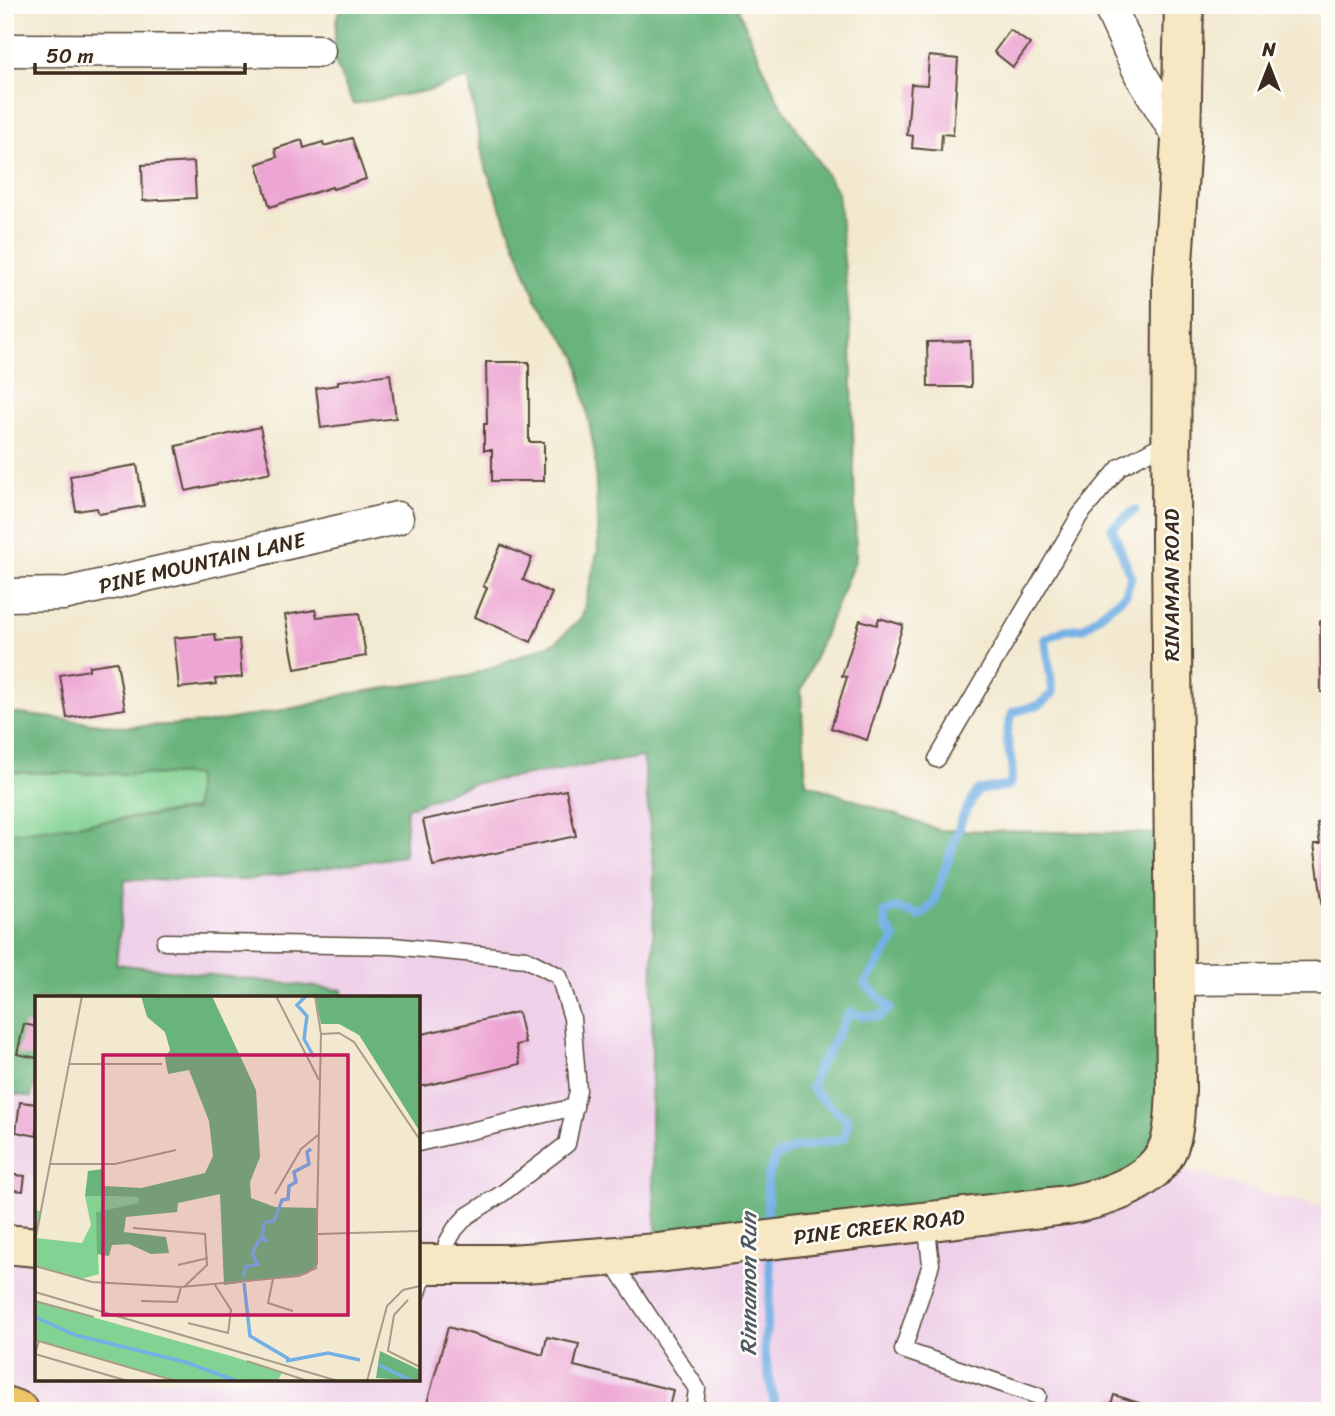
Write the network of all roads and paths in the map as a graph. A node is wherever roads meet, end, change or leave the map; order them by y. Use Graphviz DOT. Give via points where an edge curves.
graph roads {
  1 [pos="1109,5"];
  2 [pos="1184,5"];
  3 [pos="5,50"];
  4 [pos="320,51"];
  5 [pos="1181,141"];
  6 [pos="1172,439"];
  7 [pos="397,518"];
  8 [pos="5,595"];
  9 [pos="937,759"];
  10 [pos="165,942"];
  11 [pos="1330,978"];
  12 [pos="1176,979"];
  13 [pos="575,1107"];
  14 [pos="420,1143"];
  15 [pos="1160,1163"];
  16 [pos="926,1222"];
  17 [pos="5,1244"];
  18 [pos="35,1247"];
  19 [pos="610,1257"];
  20 [pos="426,1271"];
  21 [pos="1038,1396"];
  22 [pos="5,1406"];
  23 [pos="19,1411"];
  24 [pos="694,1411"];
  1 -- 5 [label="street" via="1141,75"];
  2 -- 5 [label="street, RINAMAN ROAD"];
  3 -- 4 [label="street"];
  5 -- 6 [label="street, RINAMAN ROAD" via="1172,278"];
  6 -- 9 [label="lane" via="1119,467 1080,515"];
  6 -- 12 [label="street, RINAMAN ROAD"];
  7 -- 8 [label="street, PINE MOUNTAIN LANE" via="64,594"];
  10 -- 13 [label="lane" via="393,946 526,959 559,976 572,1018 578,1090"];
  11 -- 12 [label="street"];
  12 -- 15 [label="street, RINAMAN ROAD" via="1172,1138"];
  13 -- 14 [label="lane"];
  13 -- 20 [label="lane" via="567,1144 467,1216"];
  15 -- 16 [label="street, PINE CREEK ROAD" via="1116,1193 1085,1202"];
  16 -- 19 [label="street, PINE CREEK ROAD"];
  16 -- 21 [label="lane" via="931,1264 903,1350"];
  17 -- 18 [label="street"];
  19 -- 20 [label="street, PINE CREEK ROAD"];
  19 -- 24 [label="lane" via="696,1389"];
  22 -- 23 [label="highway"];
}
